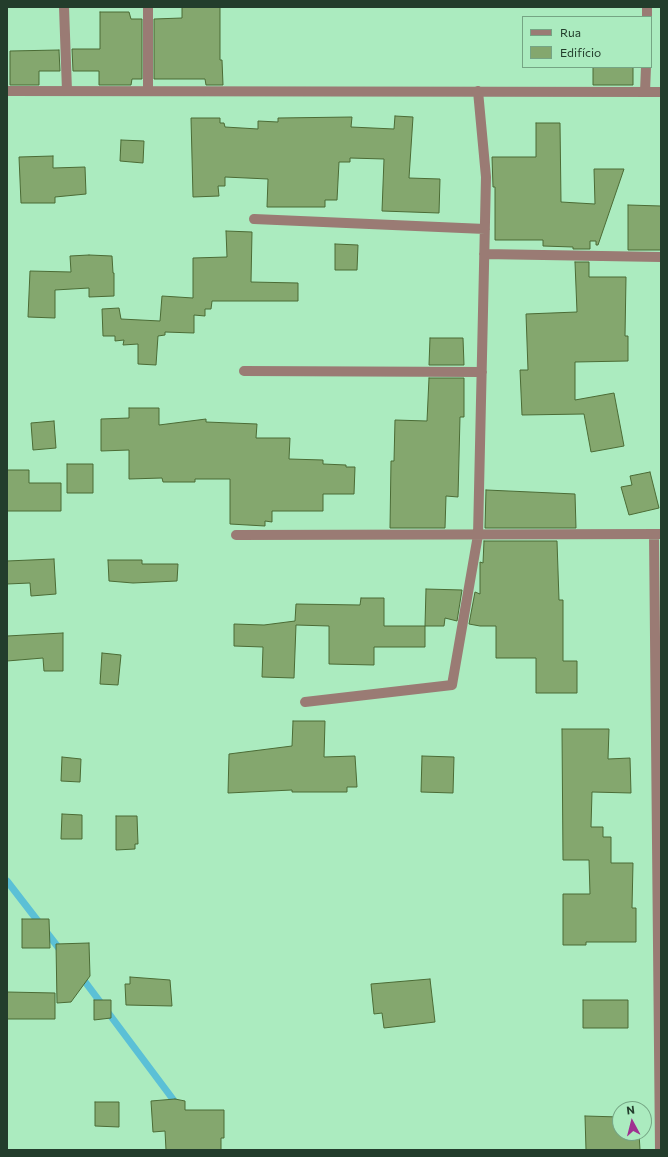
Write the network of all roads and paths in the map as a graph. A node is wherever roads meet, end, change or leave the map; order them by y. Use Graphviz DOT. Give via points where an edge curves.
graph roads {
  1 [pos="64,7"];
  2 [pos="148,7"];
  3 [pos="646,68"];
  4 [pos="7,91"];
  5 [pos="67,91"];
  6 [pos="148,91"];
  7 [pos="478,91"];
  8 [pos="645,92"];
  9 [pos="661,92"];
  10 [pos="254,219"];
  11 [pos="485,229"];
  12 [pos="484,254"];
  13 [pos="661,256"];
  14 [pos="244,371"];
  15 [pos="482,372"];
  16 [pos="657,534"];
  17 [pos="478,535"];
  18 [pos="236,536"];
  19 [pos="305,702"];
  20 [pos="659,805"];
  21 [pos="660,1150"];
  1 -- 5 [label="street"];
  2 -- 6 [label="street"];
  3 -- 8 [label="street"];
  4 -- 5 [label="street"];
  5 -- 6 [label="street"];
  6 -- 7 [label="street"];
  7 -- 8 [label="street"];
  7 -- 11 [label="street" via="486,177"];
  8 -- 9 [label="street"];
  10 -- 11 [label="street"];
  11 -- 12 [label="street"];
  12 -- 13 [label="street"];
  12 -- 15 [label="street"];
  14 -- 15 [label="street"];
  15 -- 17 [label="street"];
  16 -- 17 [label="street"];
  16 -- 20 [label="street"];
  17 -- 18 [label="street"];
  17 -- 19 [label="street" via="452,685"];
  20 -- 21 [label="street"];
}
